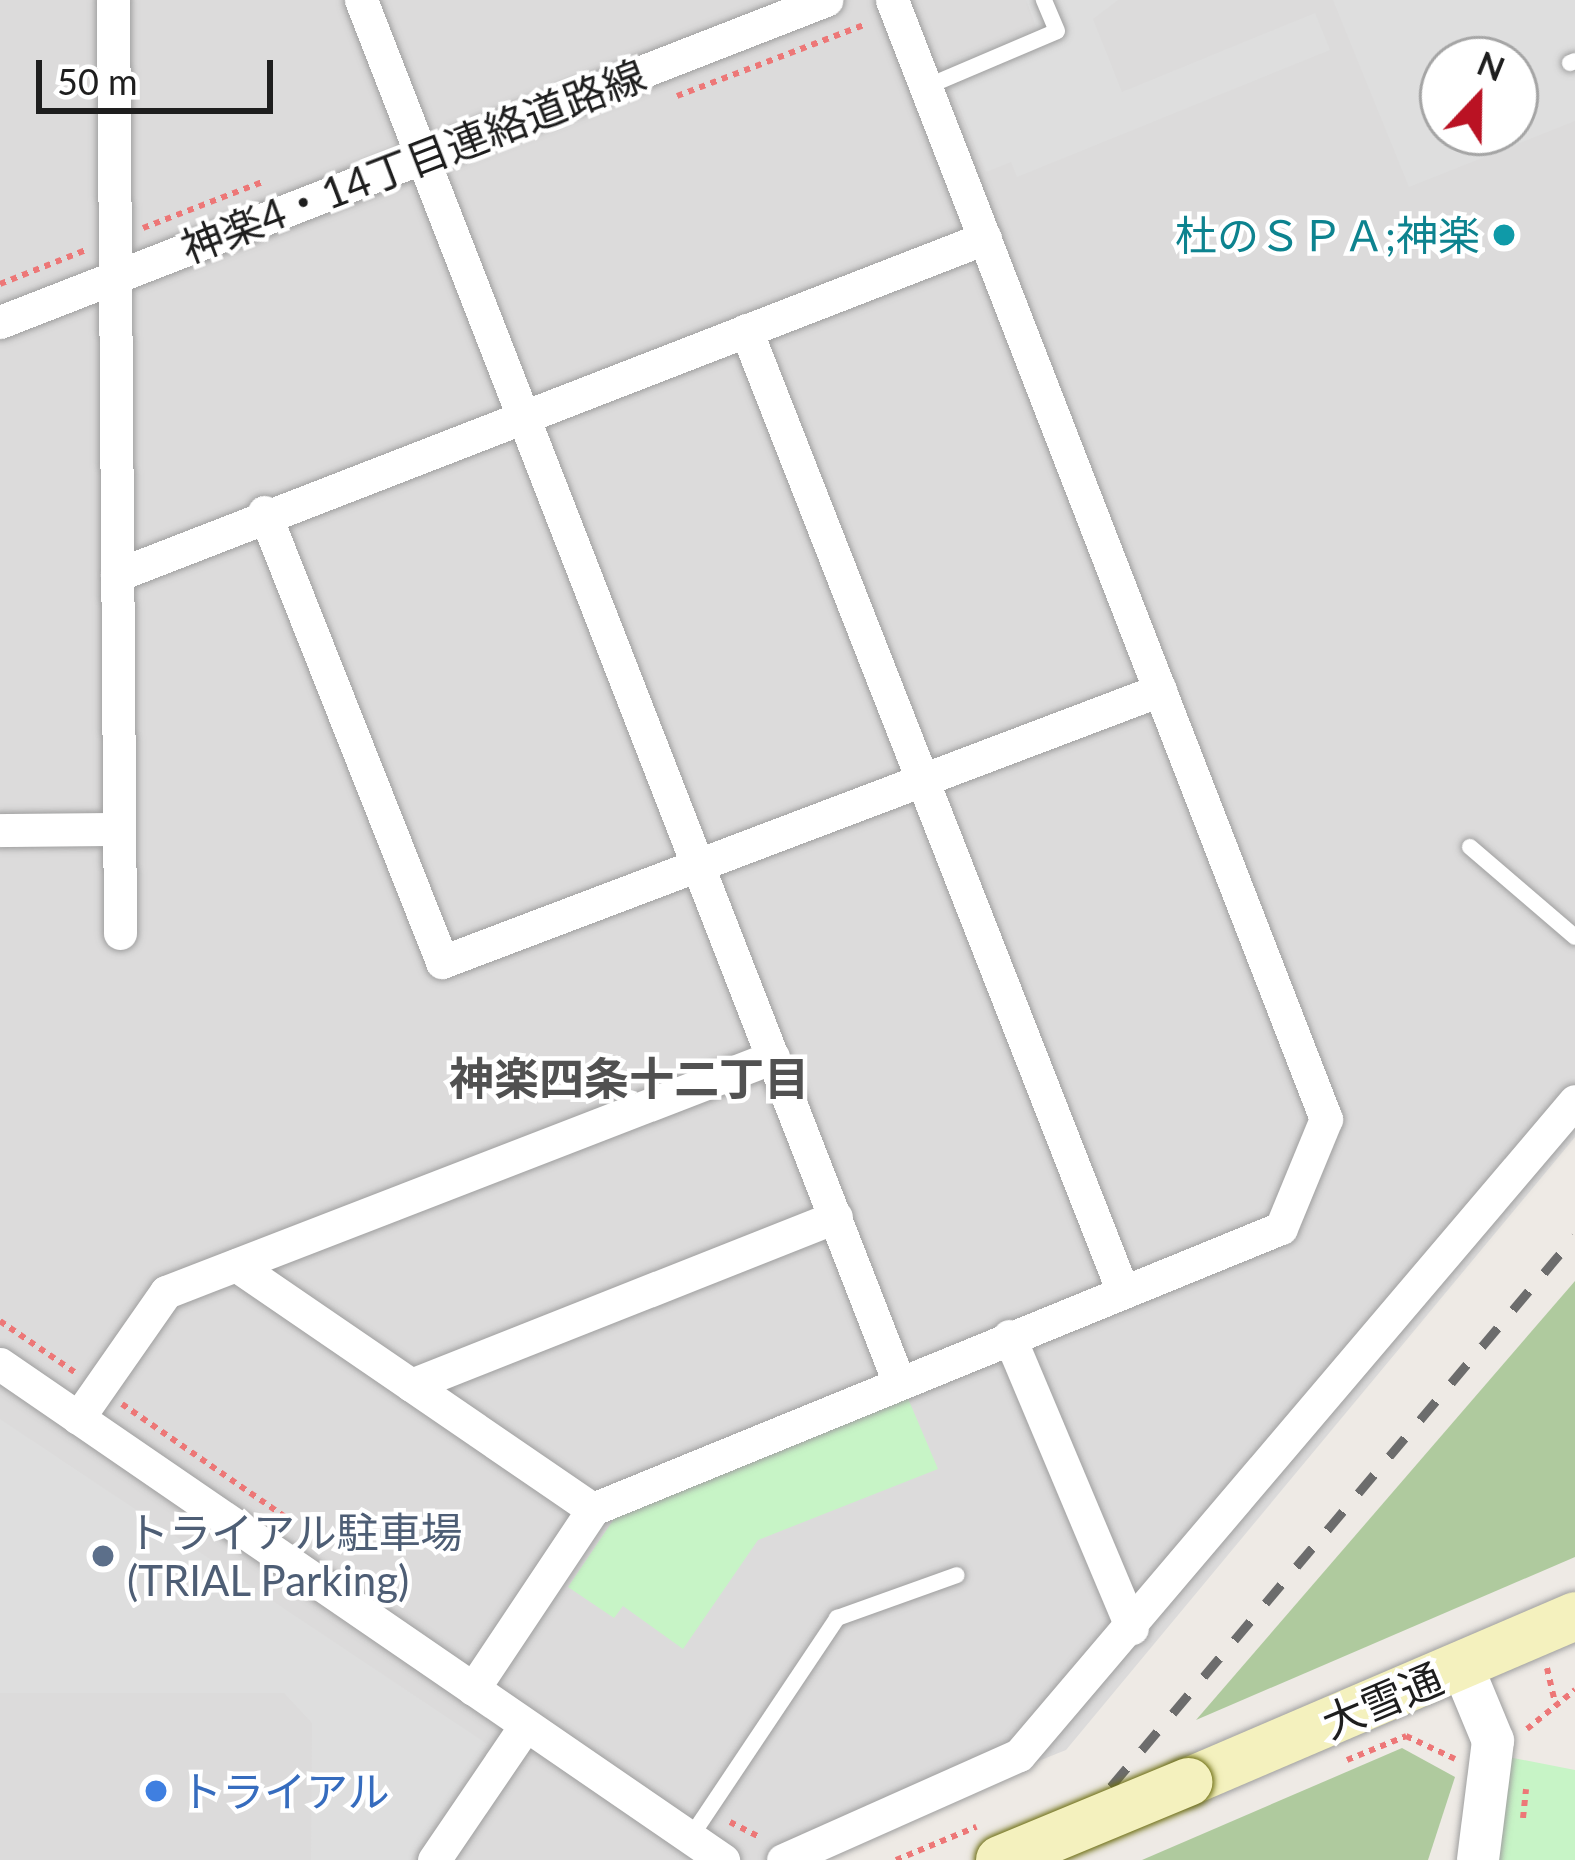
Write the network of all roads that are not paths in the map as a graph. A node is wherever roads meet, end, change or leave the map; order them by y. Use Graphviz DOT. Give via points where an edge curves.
graph roads {
  1 [pos="112,0"];
  2 [pos="361,0"];
  3 [pos="826,0"];
  4 [pos="892,0"];
  5 [pos="1044,0"];
  6 [pos="926,87"];
  7 [pos="423,158"];
  8 [pos="985,238"];
  9 [pos="118,276"];
  10 [pos="0,322"];
  11 [pos="746,330"];
  12 [pos="524,416"];
  13 [pos="264,512"];
  14 [pos="117,575"];
  15 [pos="1160,690"];
  16 [pos="921,782"];
  17 [pos="119,829"];
  18 [pos="0,830"];
  19 [pos="1470,847"];
  20 [pos="700,868"];
  21 [pos="120,933"];
  22 [pos="1575,937"];
  23 [pos="773,1057"];
  24 [pos="1575,1101"];
  25 [pos="836,1217"];
  26 [pos="236,1265"];
  27 [pos="1121,1287"];
  28 [pos="1009,1336"];
  29 [pos="0,1364"];
  30 [pos="898,1380"];
  31 [pos="411,1385"];
  32 [pos="79,1418"];
  33 [pos="593,1509"];
  34 [pos="957,1576"];
  35 [pos="1575,1616"];
  36 [pos="1132,1628"];
  37 [pos="1462,1666"];
  38 [pos="473,1689"];
  39 [pos="525,1726"];
  40 [pos="690,1838"];
  41 [pos="434,1860"];
  42 [pos="723,1860"];
  43 [pos="783,1860"];
  44 [pos="1000,1860"];
  45 [pos="1478,1860"];
  1 -- 9 [label="street"];
  2 -- 7 [label="street"];
  3 -- 7 [label="street, 神楽4・14丁目連絡道路線"];
  4 -- 6 [label="street"];
  5 -- 6 [label="lane" via="1057,32"];
  6 -- 8 [label="street"];
  7 -- 9 [label="street, 神楽4・14丁目連絡道路線"];
  7 -- 12 [label="street"];
  8 -- 11 [label="street"];
  8 -- 15 [label="street"];
  9 -- 10 [label="street, 神楽4・14丁目連絡道路線"];
  9 -- 14 [label="street"];
  11 -- 12 [label="street"];
  11 -- 16 [label="street"];
  12 -- 13 [label="street"];
  12 -- 20 [label="street"];
  13 -- 14 [label="street"];
  13 -- 20 [label="street" via="442,962"];
  14 -- 17 [label="street"];
  15 -- 16 [label="street"];
  15 -- 27 [label="street" via="1326,1119 1280,1228"];
  16 -- 20 [label="street"];
  16 -- 27 [label="street"];
  17 -- 18 [label="street"];
  17 -- 21 [label="street"];
  19 -- 22 [label="lane"];
  20 -- 23 [label="street"];
  23 -- 25 [label="street"];
  23 -- 26 [label="street"];
  24 -- 36 [label="street"];
  25 -- 30 [label="street"];
  25 -- 31 [label="street"];
  26 -- 31 [label="street"];
  26 -- 32 [label="street" via="166,1292"];
  27 -- 28 [label="street"];
  28 -- 30 [label="street"];
  28 -- 36 [label="street"];
  29 -- 32 [label="street"];
  30 -- 33 [label="street"];
  31 -- 33 [label="street"];
  32 -- 38 [label="street"];
  33 -- 38 [label="street"];
  34 -- 40 [label="lane" via="837,1618"];
  35 -- 37 [label="main road, 大雪通"];
  36 -- 43 [label="street" via="1019,1755"];
  37 -- 44 [label="main road, 大雪通, bridge"];
  37 -- 45 [label="street" via="1493,1741"];
  38 -- 39 [label="street"];
  39 -- 40 [label="street"];
  39 -- 41 [label="street"];
  40 -- 42 [label="street"];
}
